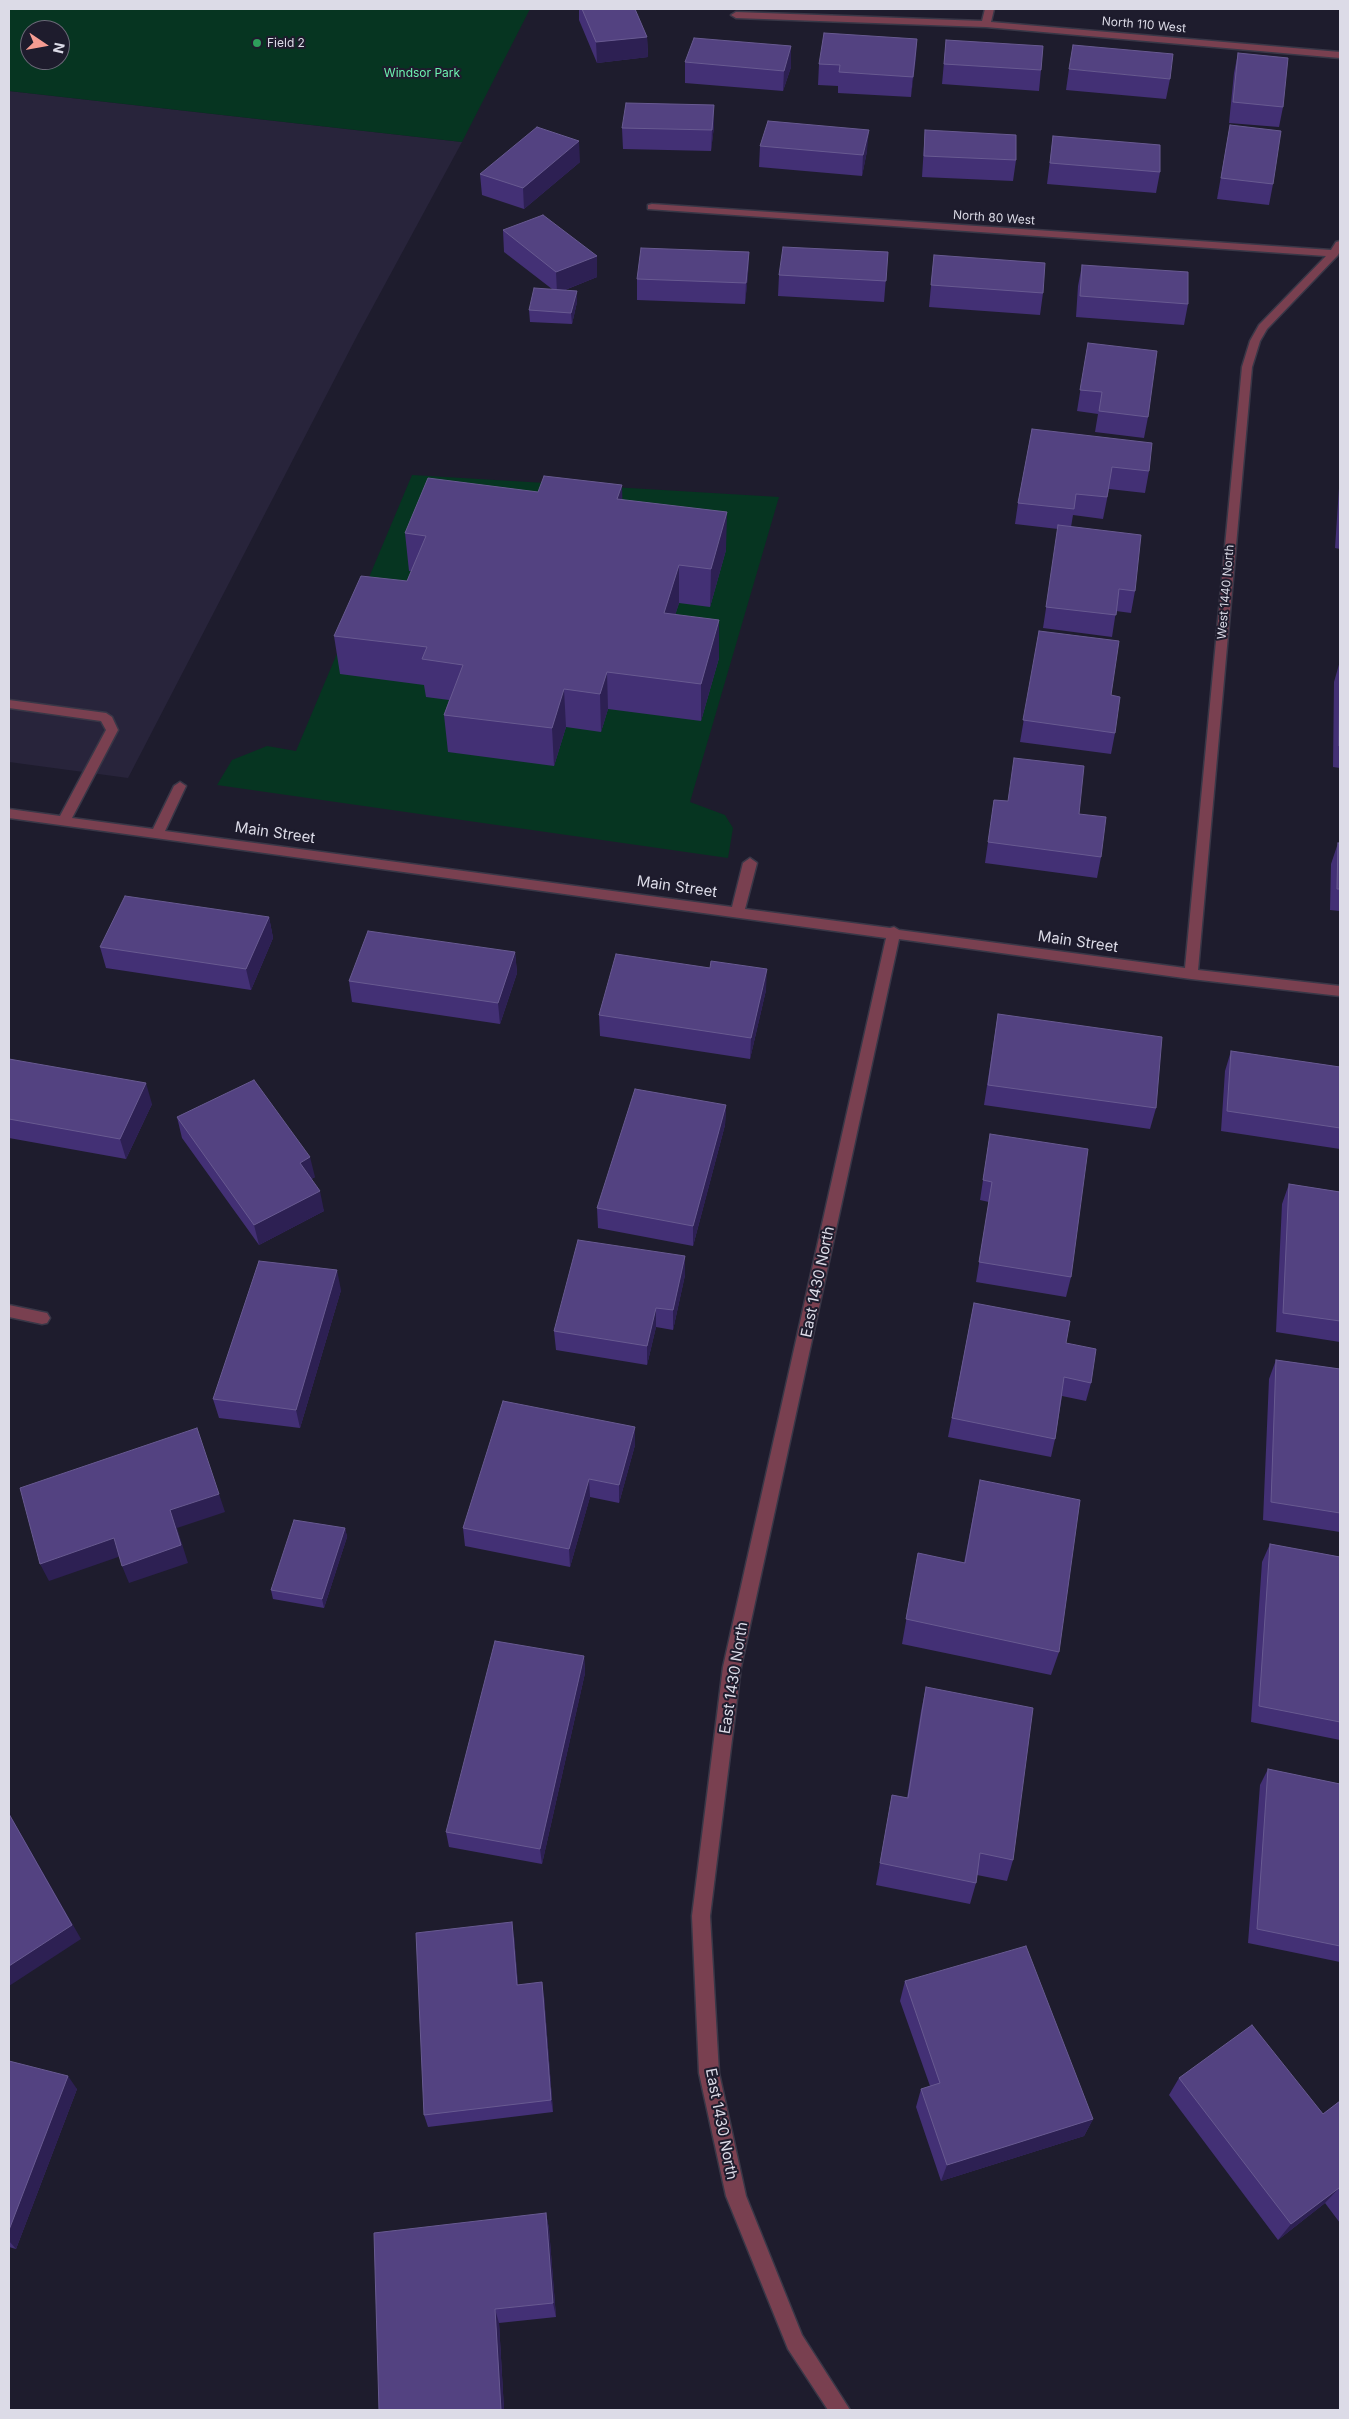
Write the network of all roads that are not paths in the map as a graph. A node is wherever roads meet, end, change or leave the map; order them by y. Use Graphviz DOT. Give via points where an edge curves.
graph roads {
  1 [pos="989,9"];
  2 [pos="736,15"];
  3 [pos="986,24"];
  4 [pos="1340,55"];
  5 [pos="652,207"];
  6 [pos="1337,249"];
  7 [pos="9,704"];
  8 [pos="180,786"];
  9 [pos="9,814"];
  10 [pos="64,821"];
  11 [pos="157,834"];
  12 [pos="750,863"];
  13 [pos="738,911"];
  14 [pos="894,932"];
  15 [pos="1191,974"];
  16 [pos="1340,991"];
  17 [pos="9,1311"];
  18 [pos="42,1318"];
  19 [pos="840,2410"];
  1 -- 3 [label="street"];
  2 -- 3 [label="street, North 110 West"];
  3 -- 4 [label="street, North 110 West"];
  5 -- 6 [label="street, North 80 West"];
  6 -- 15 [label="street, West 1440 North" via="1263,327 1246,367"];
  7 -- 10 [label="street" via="106,717 112,730"];
  8 -- 11 [label="street"];
  9 -- 10 [label="street, Main Street"];
  10 -- 11 [label="street, Main Street"];
  11 -- 13 [label="street, Main Street"];
  12 -- 13 [label="street"];
  13 -- 14 [label="street, Main Street"];
  14 -- 15 [label="street, Main Street"];
  14 -- 19 [label="street, East 1430 North" via="732,1667 701,1916 709,2073 736,2196 795,2342"];
  15 -- 16 [label="street, Main Street"];
  17 -- 18 [label="street"];
}
